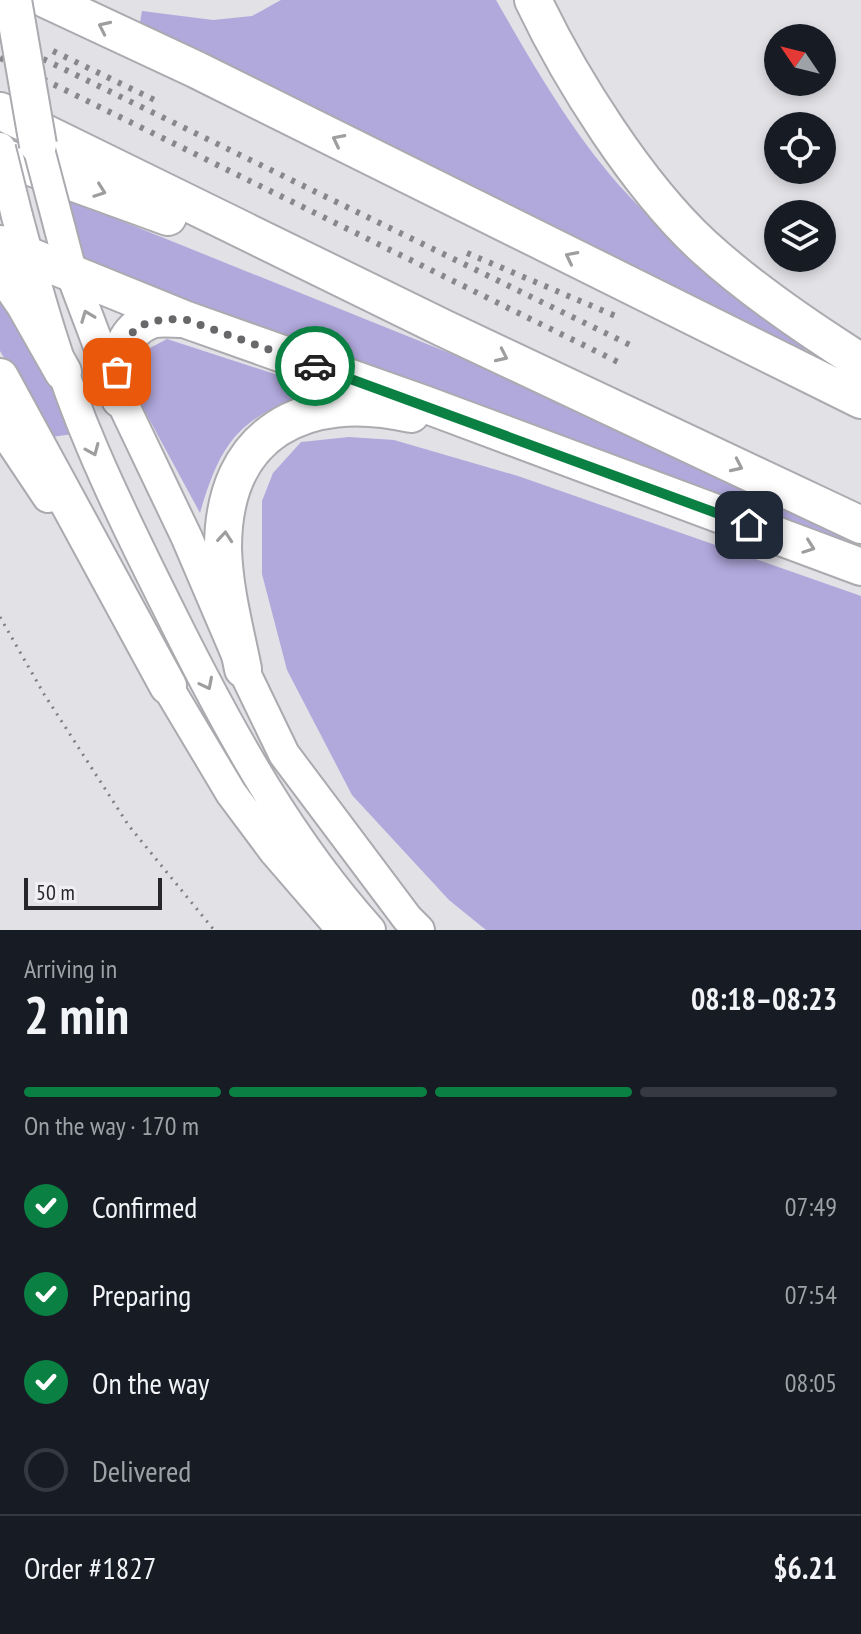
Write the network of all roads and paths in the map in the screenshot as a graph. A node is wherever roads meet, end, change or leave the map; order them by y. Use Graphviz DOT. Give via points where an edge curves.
graph roads {
  1 [pos="0,0"];
  2 [pos="13,0"];
  3 [pos="47,0"];
  4 [pos="514,0"];
  5 [pos="533,0"];
  6 [pos="0,111"];
  7 [pos="38,145"];
  8 [pos="0,148"];
  9 [pos="0,156"];
  10 [pos="688,230"];
  11 [pos="11,246"];
  12 [pos="72,275"];
  13 [pos="184,319"];
  14 [pos="443,328"];
  15 [pos="861,362"];
  16 [pos="63,372"];
  17 [pos="0,377"];
  18 [pos="120,399"];
  19 [pos="861,400"];
  20 [pos="0,425"];
  21 [pos="524,441"];
  22 [pos="861,525"];
  23 [pos="861,567"];
  24 [pos="0,617"];
  25 [pos="243,669"];
  26 [pos="168,686"];
  27 [pos="214,930"];
  28 [pos="344,930"];
  29 [pos="370,930"];
  30 [pos="419,930"];
  1 -- 7 [label="main road, bridge"];
  2 -- 7 [label="highway, bridge"];
  19 -- 3 [label="highway, one-way"];
  4 -- 10 [label="highway" via="604,141"];
  5 -- 10 [label="highway" via="608,128"];
  6 -- 14 [label="highway"];
  7 -- 12 [label="main road, bridge"];
  8 -- 11 [label="main road, bridge"];
  9 -- 14 [label="highway, one-way"];
  10 -- 15 [label="highway" via="771,300"];
  11 -- 12 [label="highway"];
  11 -- 16 [label="highway" via="25,305"];
  12 -- 13 [label="highway"];
  18 -- 12 [label="main road, one-way"];
  13 -- 18 [label="highway" via="151,320 127,340 117,372"];
  13 -- 21 [label="highway"];
  14 -- 22 [label="highway, one-way"];
  16 -- 29 [label="main road, one-way" via="144,559 254,772 340,897"];
  17 -- 26 [label="highway"];
  18 -- 25 [label="main road"];
  20 -- 26 [label="main road"];
  21 -- 23 [label="highway, one-way"];
  25 -- 21 [label="highway, one-way" via="223,547 228,499 243,463 270,432 303,416 350,408 406,412"];
  24 -- 27 [label="path" via="129,826"];
  25 -- 30 [label="main road" via="284,754"];
  26 -- 28 [label="main road" via="231,793"];
}
